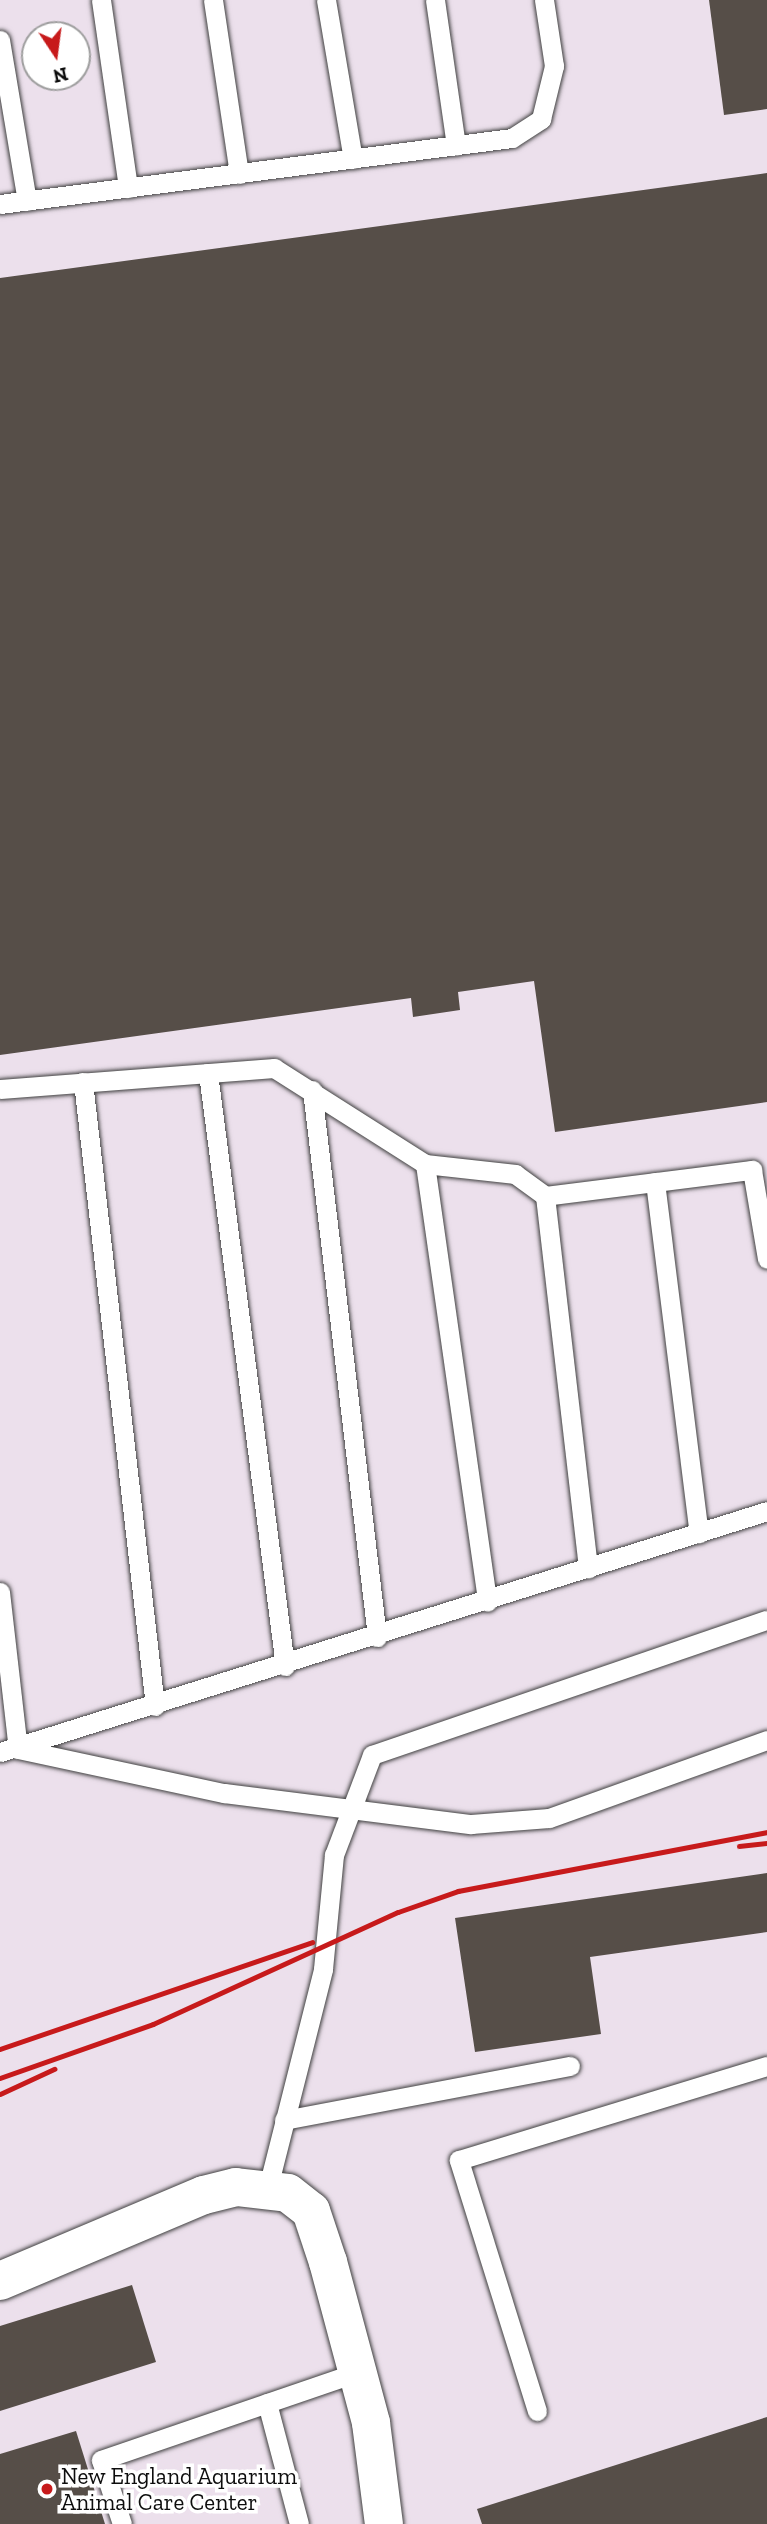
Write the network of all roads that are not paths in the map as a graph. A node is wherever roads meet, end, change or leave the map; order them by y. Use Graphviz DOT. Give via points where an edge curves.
graph roads {
  1 [pos="101,0"];
  2 [pos="213,0"];
  3 [pos="326,0"];
  4 [pos="435,0"];
  5 [pos="544,0"];
  6 [pos="0,40"];
  7 [pos="456,145"];
  8 [pos="353,159"];
  9 [pos="239,174"];
  10 [pos="128,188"];
  11 [pos="27,201"];
  12 [pos="0,204"];
  13 [pos="208,1073"];
  14 [pos="83,1082"];
  15 [pos="0,1089"];
  16 [pos="312,1090"];
  17 [pos="425,1164"];
  18 [pos="655,1182"];
  19 [pos="545,1196"];
  20 [pos="767,1259"];
  21 [pos="767,1511"];
  22 [pos="699,1533"];
  23 [pos="588,1569"];
  24 [pos="0,1592"];
  25 [pos="487,1602"];
  26 [pos="767,1620"];
  27 [pos="377,1637"];
  28 [pos="285,1666"];
  29 [pos="155,1706"];
  30 [pos="767,1740"];
  31 [pos="9,1751"];
  32 [pos="348,1812"];
  33 [pos="570,2066"];
  34 [pos="767,2066"];
  35 [pos="284,2120"];
  36 [pos="268,2187"];
  37 [pos="0,2281"];
  38 [pos="358,2372"];
  39 [pos="267,2403"];
  40 [pos="537,2412"];
  41 [pos="122,2524"];
  42 [pos="299,2524"];
  43 [pos="384,2524"];
  1 -- 10 [label="lane"];
  2 -- 9 [label="lane"];
  3 -- 8 [label="lane"];
  4 -- 7 [label="lane"];
  5 -- 7 [label="lane" via="554,66 541,119 512,138"];
  6 -- 11 [label="lane"];
  7 -- 8 [label="lane"];
  8 -- 9 [label="lane"];
  9 -- 10 [label="lane"];
  10 -- 11 [label="lane"];
  11 -- 12 [label="lane"];
  13 -- 14 [label="lane"];
  13 -- 16 [label="lane" via="274,1068"];
  13 -- 28 [label="lane"];
  14 -- 15 [label="lane"];
  14 -- 29 [label="lane"];
  16 -- 17 [label="lane"];
  16 -- 27 [label="lane"];
  17 -- 19 [label="lane" via="515,1174"];
  17 -- 25 [label="lane"];
  18 -- 19 [label="lane"];
  18 -- 20 [label="lane" via="752,1170"];
  18 -- 22 [label="lane"];
  19 -- 23 [label="lane"];
  21 -- 22 [label="lane"];
  22 -- 23 [label="lane"];
  23 -- 25 [label="lane"];
  24 -- 31 [label="lane"];
  25 -- 27 [label="lane"];
  26 -- 32 [label="lane" via="372,1755"];
  27 -- 28 [label="lane"];
  28 -- 29 [label="lane"];
  29 -- 31 [label="lane"];
  30 -- 32 [label="lane" via="549,1818 471,1824"];
  31 -- 32 [label="lane"];
  32 -- 35 [label="lane" via="334,1855 323,1969"];
  33 -- 35 [label="lane"];
  34 -- 40 [label="lane" via="459,2160"];
  35 -- 36 [label="lane"];
  36 -- 37 [label="street" via="236,2187 171,2206"];
  36 -- 38 [label="street" via="288,2193 311,2211"];
  38 -- 39 [label="lane"];
  38 -- 43 [label="street" via="376,2449"];
  39 -- 41 [label="lane" via="101,2460"];
  39 -- 42 [label="lane"];
}
